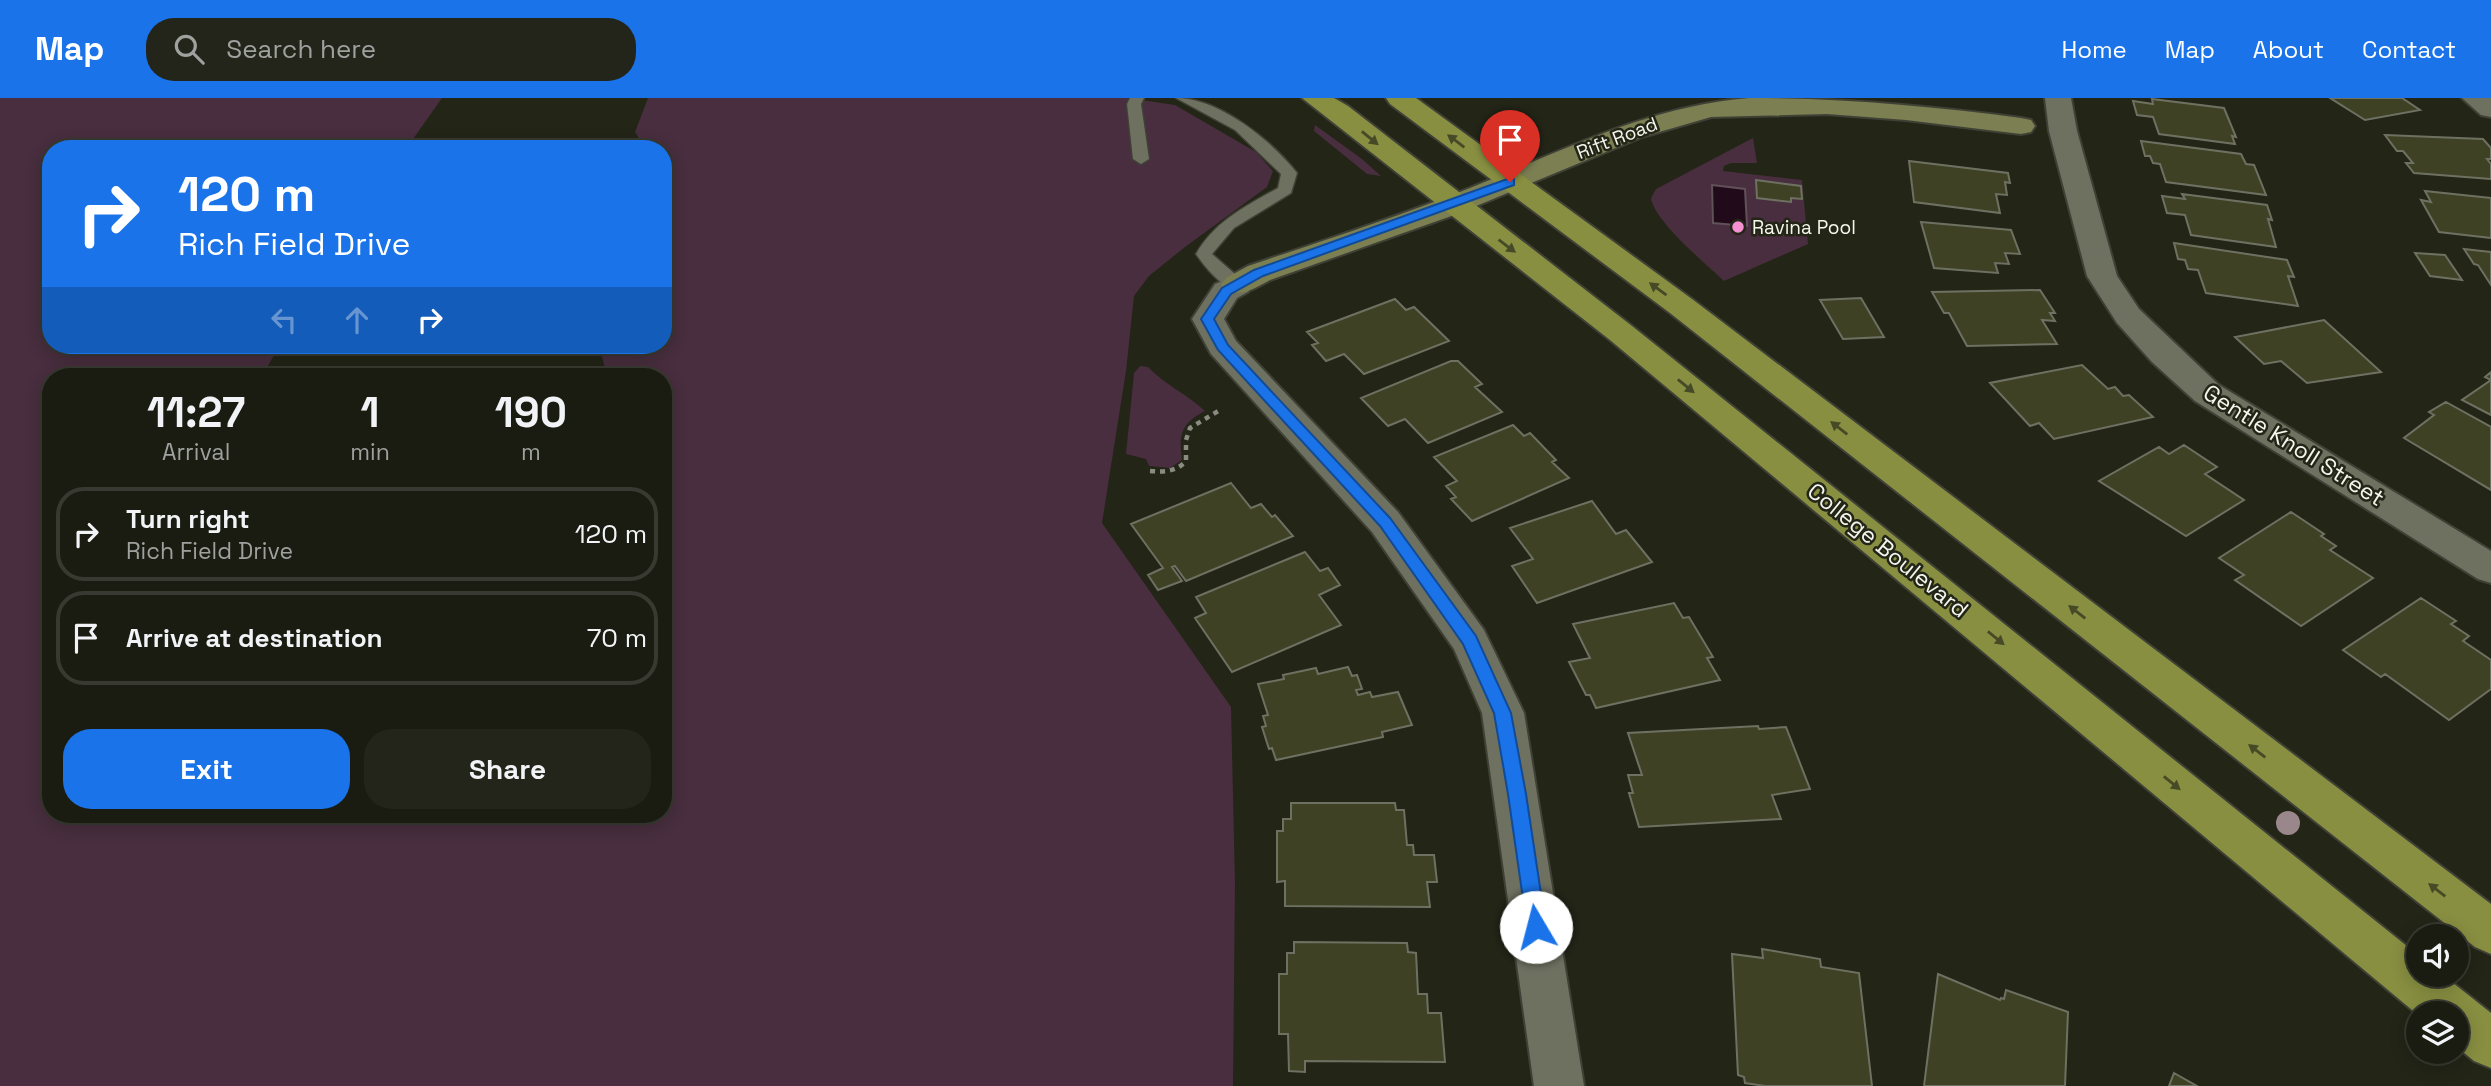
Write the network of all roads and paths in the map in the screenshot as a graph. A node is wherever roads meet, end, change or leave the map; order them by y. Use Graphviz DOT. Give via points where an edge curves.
graph roads {
  1 [pos="1137,98"];
  2 [pos="1183,98"];
  3 [pos="1315,98"];
  4 [pos="1399,98"];
  5 [pos="2058,98"];
  6 [pos="2475,98"];
  7 [pos="2491,108"];
  8 [pos="2063,131"];
  9 [pos="1141,159"];
  10 [pos="1510,182"];
  11 [pos="1453,204"];
  12 [pos="1237,285"];
  13 [pos="1220,410"];
  14 [pos="1150,471"];
  15 [pos="2491,569"];
  16 [pos="2491,932"];
  17 [pos="2438,1001"];
  18 [pos="2469,1026"];
  19 [pos="2491,1044"];
  20 [pos="1559,1086"];
  1 -- 9 [label="lane"];
  2 -- 12 [label="lane" via="1240,127 1289,173 1285,190 1211,240 1204,254"];
  3 -- 11 [label="main road, College Boulevard, one-way"];
  10 -- 4 [label="main road, one-way"];
  5 -- 8 [label="street, Gentle Knoll Street"];
  6 -- 7 [label="street"];
  8 -- 10 [label="street, Rift Road" via="1835,103 1764,103 1674,117"];
  8 -- 15 [label="street, Gentle Knoll Street" via="2102,276 2128,316 2164,354 2207,393"];
  10 -- 11 [label="street, Rift Road"];
  16 -- 10 [label="main road, one-way" via="1681,306"];
  11 -- 12 [label="street, Rift Road" via="1259,273"];
  11 -- 17 [label="main road, College Boulevard, one-way" via="1621,333"];
  12 -- 20 [label="street" via="1226,291 1208,319 1223,347 1385,522 1470,641 1503,713"];
  13 -- 14 [label="path" via="1188,428 1182,466"];
  18 -- 19 [label="main road, College Boulevard"];
}
